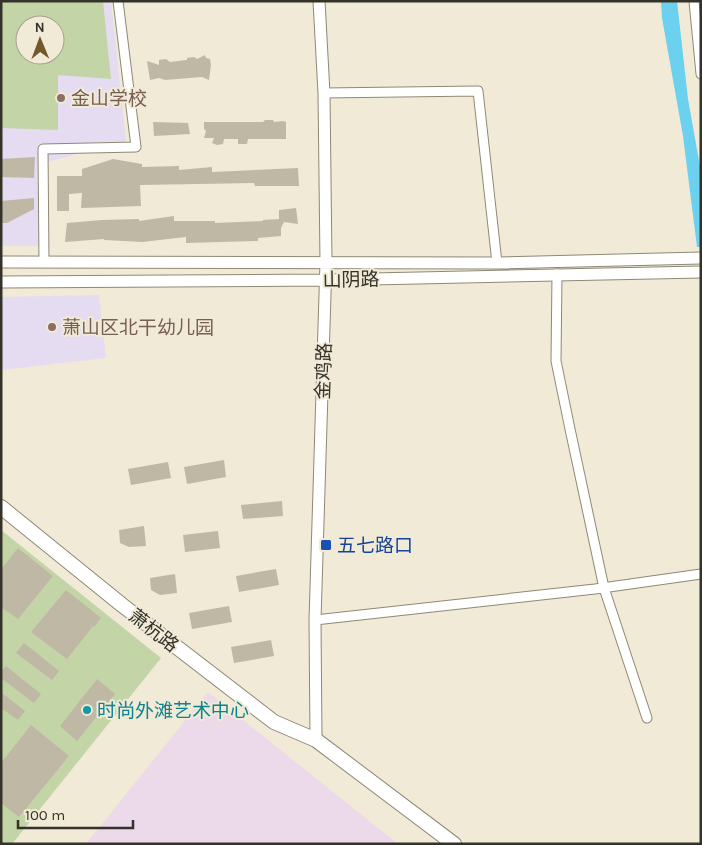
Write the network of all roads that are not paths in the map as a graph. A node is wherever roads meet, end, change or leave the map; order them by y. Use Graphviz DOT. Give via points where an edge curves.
graph roads {
  1 [pos="118,1"];
  2 [pos="319,1"];
  3 [pos="694,1"];
  4 [pos="701,74"];
  5 [pos="324,93"];
  6 [pos="701,258"];
  7 [pos="1,262"];
  8 [pos="44,262"];
  9 [pos="326,262"];
  10 [pos="497,263"];
  11 [pos="701,272"];
  12 [pos="557,274"];
  13 [pos="326,280"];
  14 [pos="1,282"];
  15 [pos="1,507"];
  16 [pos="701,574"];
  17 [pos="604,588"];
  18 [pos="315,620"];
  19 [pos="647,718"];
  20 [pos="316,740"];
  21 [pos="440,844"];
  22 [pos="454,844"];
  1 -- 8 [label="street" via="136,147 43,149"];
  2 -- 5 [label="main road, 金鸡路"];
  3 -- 4 [label="street"];
  5 -- 9 [label="main road, 金鸡路"];
  5 -- 10 [label="street" via="478,91"];
  6 -- 10 [label="main road, 山阴路"];
  7 -- 8 [label="main road, 山阴路"];
  8 -- 9 [label="main road, 山阴路"];
  9 -- 10 [label="main road, 山阴路"];
  9 -- 13 [label="main road, 金鸡路"];
  11 -- 12 [label="main road, 山阴路"];
  12 -- 13 [label="main road, 山阴路"];
  12 -- 17 [label="street" via="556,361"];
  13 -- 14 [label="main road, 山阴路"];
  13 -- 18 [label="main road, 金鸡路"];
  15 -- 20 [label="main road, 萧杭路" via="274,722"];
  16 -- 17 [label="street"];
  17 -- 18 [label="street"];
  17 -- 19 [label="street"];
  18 -- 20 [label="main road, 金鸡路"];
  20 -- 21 [label="main road" via="331,761"];
  20 -- 22 [label="main road, 萧杭路"];
}
